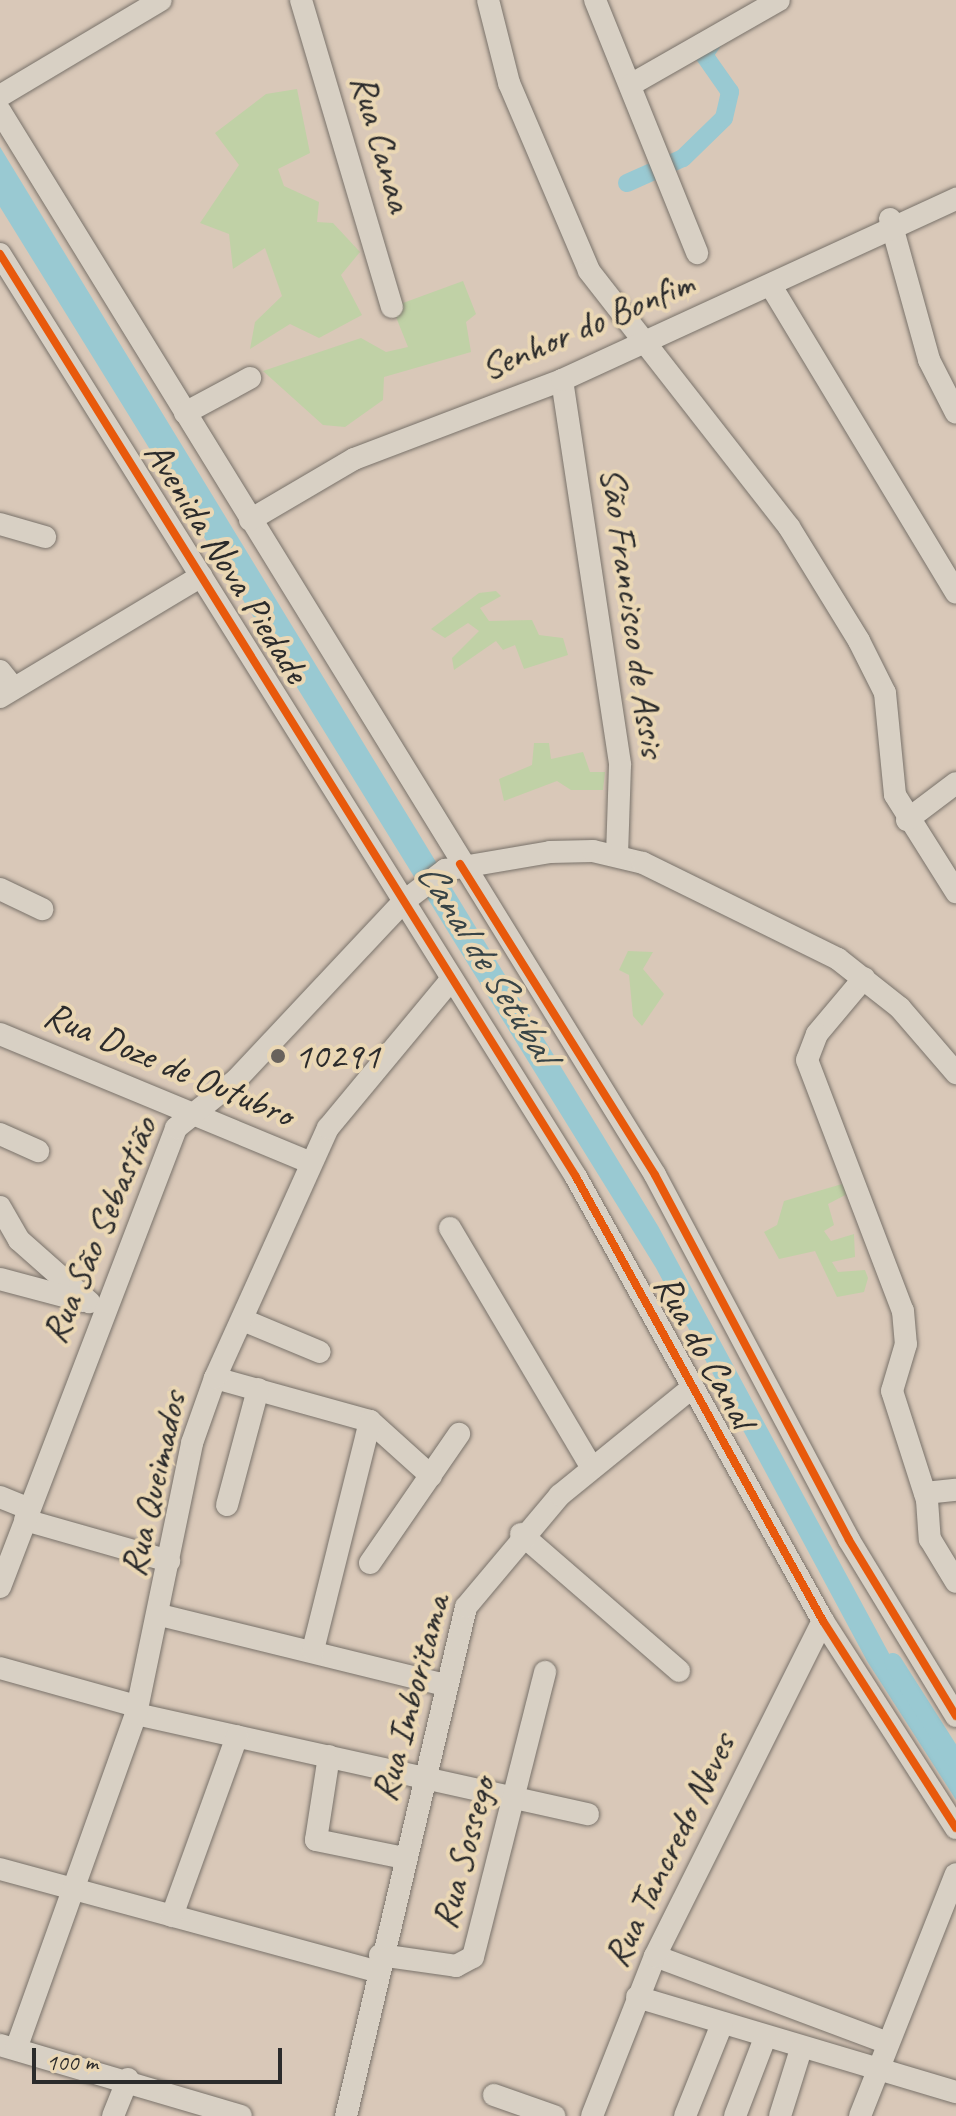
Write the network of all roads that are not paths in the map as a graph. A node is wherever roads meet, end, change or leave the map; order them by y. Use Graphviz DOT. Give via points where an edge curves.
graph roads {
  1 [pos="161,0"];
  2 [pos="301,0"];
  3 [pos="488,0"];
  4 [pos="595,0"];
  5 [pos="779,0"];
  6 [pos="632,84"];
  7 [pos="0,96"];
  8 [pos="0,111"];
  9 [pos="956,199"];
  10 [pos="891,224"];
  11 [pos="697,253"];
  12 [pos="0,254"];
  13 [pos="771,286"];
  14 [pos="392,307"];
  15 [pos="640,341"];
  16 [pos="250,378"];
  17 [pos="562,380"];
  18 [pos="185,413"];
  19 [pos="956,413"];
  20 [pos="250,520"];
  21 [pos="0,524"];
  22 [pos="45,537"];
  23 [pos="201,576"];
  24 [pos="956,593"];
  25 [pos="5,685"];
  26 [pos="956,783"];
  27 [pos="907,820"];
  28 [pos="617,855"];
  29 [pos="453,867"];
  30 [pos="0,889"];
  31 [pos="956,892"];
  32 [pos="410,896"];
  33 [pos="42,909"];
  34 [pos="864,978"];
  35 [pos="451,980"];
  36 [pos="0,1034"];
  37 [pos="956,1073"];
  38 [pos="186,1114"];
  39 [pos="0,1134"];
  40 [pos="38,1151"];
  41 [pos="309,1162"];
  42 [pos="0,1207"];
  43 [pos="450,1228"];
  44 [pos="0,1279"];
  45 [pos="95,1305"];
  46 [pos="243,1320"];
  47 [pos="320,1352"];
  48 [pos="215,1378"];
  49 [pos="693,1387"];
  50 [pos="258,1389"];
  51 [pos="370,1421"];
  52 [pos="459,1434"];
  53 [pos="591,1466"];
  54 [pos="431,1476"];
  55 [pos="956,1490"];
  56 [pos="925,1493"];
  57 [pos="0,1497"];
  58 [pos="227,1505"];
  59 [pos="27,1514"];
  60 [pos="521,1534"];
  61 [pos="169,1561"];
  62 [pos="370,1563"];
  63 [pos="956,1582"];
  64 [pos="0,1587"];
  65 [pos="160,1615"];
  66 [pos="823,1621"];
  67 [pos="313,1650"];
  68 [pos="0,1668"];
  69 [pos="679,1671"];
  70 [pos="545,1672"];
  71 [pos="445,1685"];
  72 [pos="136,1710"];
  73 [pos="956,1716"];
  74 [pos="237,1736"];
  75 [pos="329,1756"];
  76 [pos="425,1775"];
  77 [pos="516,1797"];
  78 [pos="588,1814"];
  79 [pos="956,1828"];
  80 [pos="404,1858"];
  81 [pos="0,1869"];
  82 [pos="956,1874"];
  83 [pos="73,1888"];
  84 [pos="172,1916"];
  85 [pos="655,1956"];
  86 [pos="377,1963"];
  87 [pos="637,1997"];
  88 [pos="722,2024"];
  89 [pos="765,2038"];
  90 [pos="885,2042"];
  91 [pos="8,2047"];
  92 [pos="801,2049"];
  93 [pos="874,2071"];
  94 [pos="128,2079"];
  95 [pos="956,2092"];
  96 [pos="494,2095"];
  97 [pos="113,2116"];
  98 [pos="241,2116"];
  99 [pos="346,2116"];
  100 [pos="554,2116"];
  101 [pos="592,2116"];
  102 [pos="685,2116"];
  103 [pos="735,2116"];
  104 [pos="780,2116"];
  105 [pos="860,2116"];
  1 -- 7 [label="street"];
  2 -- 14 [label="street, Rua Canaa"];
  3 -- 15 [label="street" via="509,83 563,216 589,271"];
  4 -- 6 [label="street"];
  5 -- 6 [label="street"];
  6 -- 11 [label="street"];
  8 -- 18 [label="street, Avenida Nova Piedade"];
  9 -- 10 [label="street, Senhor do Bonfim"];
  10 -- 13 [label="street, Senhor do Bonfim"];
  10 -- 19 [label="street" via="929,360"];
  12 -- 23 [label="street, Avenida Nova Piedade"];
  13 -- 15 [label="street, Senhor do Bonfim"];
  13 -- 24 [label="street"];
  15 -- 17 [label="street, Senhor do Bonfim"];
  15 -- 27 [label="street" via="789,527 859,641 885,693 888,772"];
  16 -- 18 [label="street"];
  17 -- 20 [label="street, Senhor do Bonfim" via="354,459"];
  17 -- 28 [label="street, São Francisco de Assis" via="620,765"];
  18 -- 20 [label="street, Avenida Nova Piedade"];
  20 -- 29 [label="street, Avenida Nova Piedade"];
  21 -- 22 [label="street"];
  23 -- 25 [label="street"];
  23 -- 32 [label="street, Avenida Nova Piedade"];
  26 -- 27 [label="street"];
  27 -- 31 [label="street"];
  28 -- 29 [label="street" via="550,852"];
  28 -- 34 [label="street" via="725,898"];
  29 -- 32 [label="street, Rua São Sebastião"];
  29 -- 73 [label="street, Rua do Canal" via="655,1175 849,1540"];
  30 -- 33 [label="street"];
  32 -- 35 [label="street, Rua do Canal"];
  32 -- 38 [label="street, Rua São Sebastião" via="236,1080"];
  34 -- 37 [label="street"];
  34 -- 56 [label="street" via="817,1034 807,1060 903,1311 906,1344 892,1386"];
  35 -- 41 [label="street, Rua Queimados" via="359,1083"];
  35 -- 49 [label="street, Rua do Canal" via="576,1177"];
  36 -- 38 [label="street, Rua Doze de Outubro"];
  38 -- 41 [label="street, Rua Doze de Outubro"];
  38 -- 45 [label="street, Rua São Sebastião" via="155,1169"];
  39 -- 40 [label="street"];
  41 -- 46 [label="street, Rua Queimados"];
  42 -- 45 [label="street" via="19,1240"];
  43 -- 53 [label="street"];
  44 -- 45 [label="street"];
  45 -- 59 [label="street, Rua São Sebastião"];
  46 -- 47 [label="street"];
  46 -- 48 [label="street, Rua Queimados"];
  48 -- 50 [label="street"];
  48 -- 61 [label="street, Rua Queimados" via="192,1443"];
  49 -- 53 [label="street, Rua Imboritama"];
  49 -- 66 [label="street, Rua do Canal"];
  50 -- 51 [label="street"];
  50 -- 58 [label="street"];
  51 -- 54 [label="street"];
  51 -- 67 [label="street"];
  52 -- 54 [label="street"];
  53 -- 60 [label="street, Rua Imboritama"];
  54 -- 62 [label="street"];
  55 -- 56 [label="street"];
  56 -- 63 [label="street" via="933,1548"];
  57 -- 59 [label="street"];
  59 -- 61 [label="street"];
  59 -- 64 [label="street, Rua São Sebastião"];
  60 -- 69 [label="street"];
  60 -- 71 [label="street, Rua Imboritama" via="466,1607"];
  61 -- 65 [label="street, Rua Queimados"];
  65 -- 67 [label="street"];
  65 -- 72 [label="street, Rua Queimados"];
  66 -- 79 [label="street, Rua do Canal"];
  66 -- 85 [label="street, Rua Tancredo Neves"];
  67 -- 71 [label="street"];
  68 -- 72 [label="street"];
  70 -- 77 [label="street, Rua Sossego"];
  71 -- 76 [label="street, Rua Imboritama"];
  72 -- 74 [label="street"];
  72 -- 83 [label="street, Rua Queimados"];
  74 -- 75 [label="street"];
  74 -- 84 [label="street"];
  75 -- 76 [label="street"];
  75 -- 80 [label="street" via="316,1840"];
  76 -- 77 [label="street"];
  76 -- 80 [label="street, Rua Imboritama"];
  77 -- 78 [label="street"];
  77 -- 86 [label="street, Rua Sossego" via="469,1963"];
  80 -- 86 [label="street, Rua Imboritama"];
  81 -- 83 [label="street"];
  82 -- 90 [label="street"];
  83 -- 84 [label="street"];
  83 -- 91 [label="street, Rua Queimados"];
  84 -- 86 [label="street"];
  85 -- 87 [label="street, Rua Tancredo Neves"];
  85 -- 90 [label="street"];
  86 -- 99 [label="street, Rua Imboritama"];
  87 -- 88 [label="street"];
  87 -- 101 [label="street, Rua Tancredo Neves"];
  88 -- 89 [label="street"];
  88 -- 102 [label="street"];
  89 -- 92 [label="street"];
  89 -- 103 [label="street"];
  90 -- 93 [label="street"];
  91 -- 94 [label="street"];
  92 -- 93 [label="street"];
  92 -- 104 [label="street"];
  93 -- 95 [label="street"];
  93 -- 105 [label="street"];
  94 -- 97 [label="street"];
  94 -- 98 [label="street"];
  96 -- 100 [label="street"];
}
